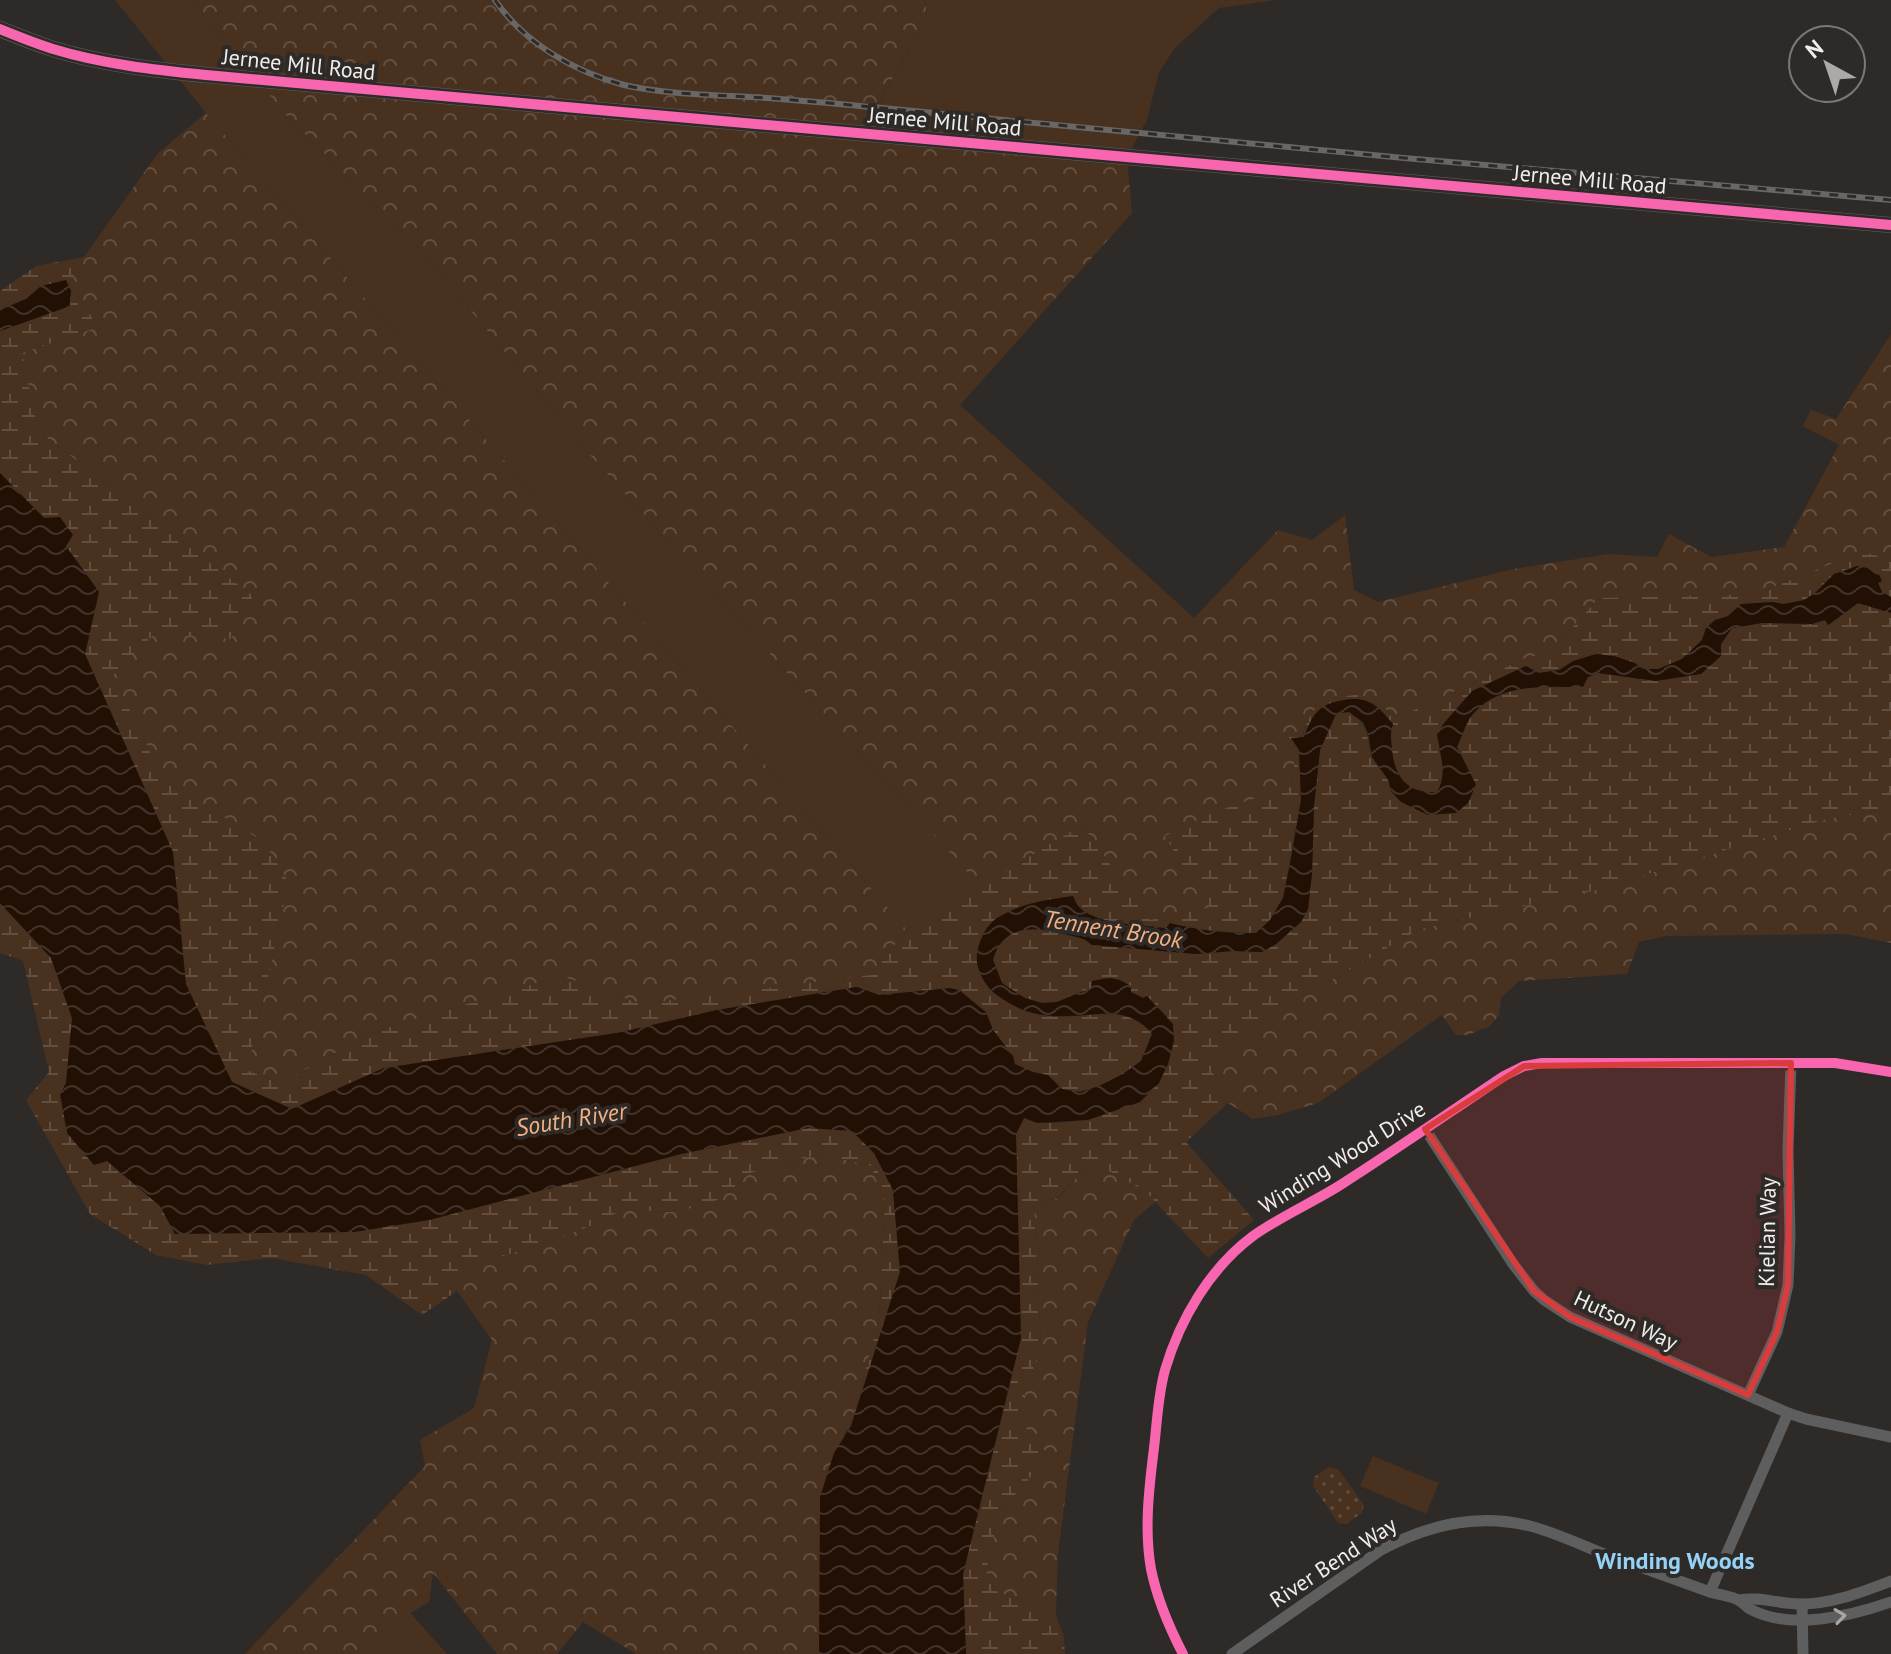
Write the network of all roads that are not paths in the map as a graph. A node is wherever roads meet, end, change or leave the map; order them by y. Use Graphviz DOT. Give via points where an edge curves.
graph roads {
  1 [pos="0,29"];
  2 [pos="1891,225"];
  3 [pos="1791,1063"];
  4 [pos="1891,1072"];
  5 [pos="1425,1129"];
  6 [pos="1748,1395"];
  7 [pos="1788,1413"];
  8 [pos="1891,1437"];
  9 [pos="1891,1581"];
  10 [pos="1710,1592"];
  11 [pos="1739,1600"];
  12 [pos="1891,1602"];
  13 [pos="1802,1604"];
  14 [pos="1803,1620"];
  15 [pos="1183,1654"];
  16 [pos="1232,1654"];
  17 [pos="1803,1654"];
  1 -- 2 [label="street, Jernee Mill Road" via="53,49 154,70"];
  3 -- 4 [label="street, Winding Wood Drive"];
  3 -- 5 [label="street, Winding Wood Drive" via="1524,1066"];
  3 -- 6 [label="street, Kielian Way" via="1788,1285 1777,1332"];
  5 -- 6 [label="street, Hutson Way" via="1513,1264 1544,1300 1570,1317"];
  5 -- 15 [label="street, Winding Wood Drive" via="1238,1248 1204,1287 1178,1337 1164,1375 1147,1510 1154,1579"];
  6 -- 7 [label="street, Hutson Way"];
  7 -- 8 [label="street, Hutson Way"];
  7 -- 10 [label="street"];
  9 -- 13 [label="street, River Bend Way" via="1851,1596"];
  10 -- 11 [label="street, River Bend Way"];
  10 -- 16 [label="street, River Bend Way" via="1530,1526 1464,1521 1430,1528 1381,1550"];
  11 -- 13 [label="street, River Bend Way"];
  11 -- 14 [label="street, River Bend Way" via="1768,1615"];
  14 -- 12 [label="street, River Bend Way, one-way" via="1855,1614"];
  13 -- 14 [label="street"];
  14 -- 17 [label="street"];
}
